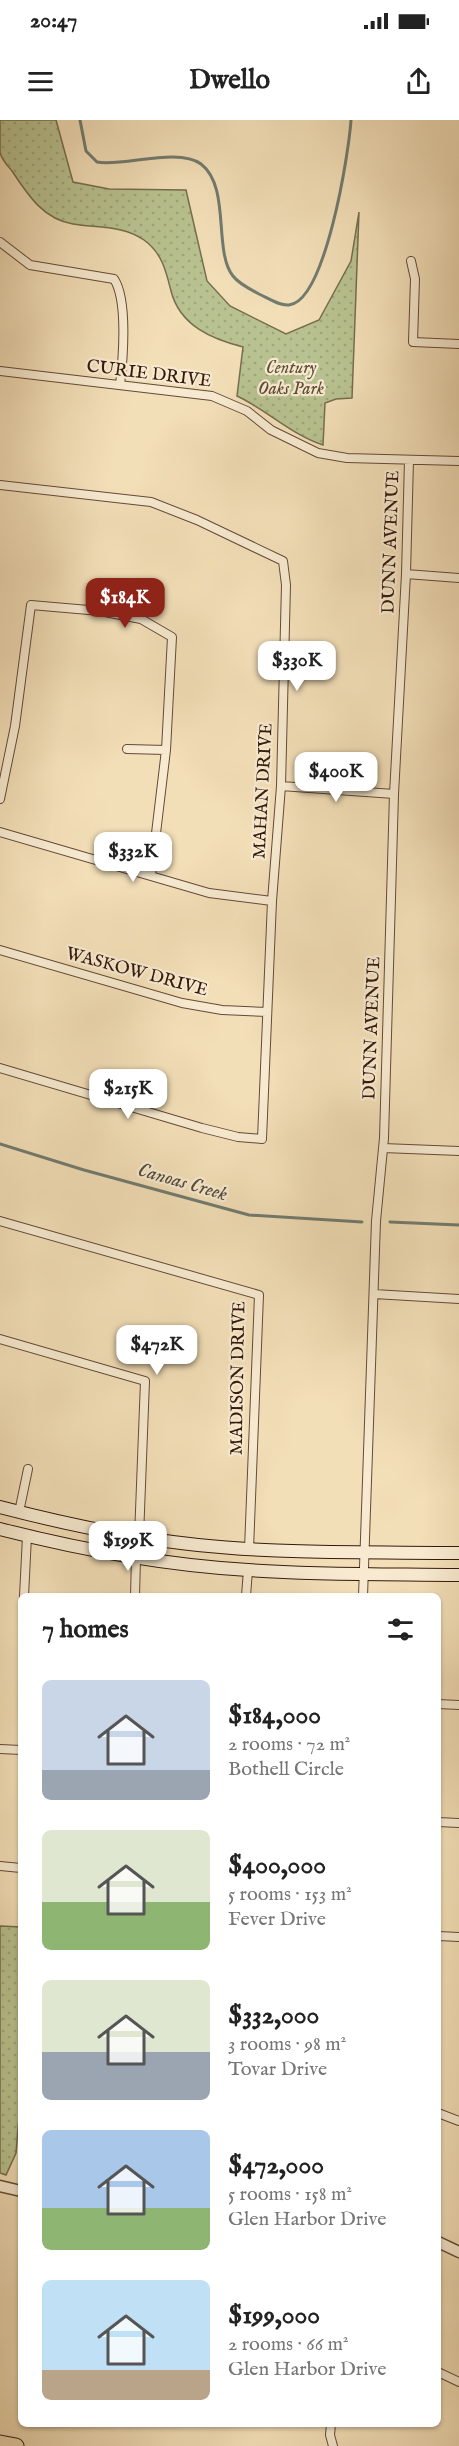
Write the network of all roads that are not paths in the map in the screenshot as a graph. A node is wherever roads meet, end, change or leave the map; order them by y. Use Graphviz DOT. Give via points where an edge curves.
graph roads {
  1 [pos="0,242"];
  2 [pos="411,261"];
  3 [pos="459,344"];
  4 [pos="0,371"];
  5 [pos="120,386"];
  6 [pos="410,460"];
  7 [pos="459,461"];
  8 [pos="0,485"];
  9 [pos="406,574"];
  10 [pos="459,578"];
  11 [pos="127,749"];
  12 [pos="166,750"];
  13 [pos="281,786"];
  14 [pos="394,794"];
  15 [pos="0,799"];
  16 [pos="0,832"];
  17 [pos="152,875"];
  18 [pos="272,901"];
  19 [pos="0,950"];
  20 [pos="267,1012"];
  21 [pos="0,1068"];
  22 [pos="383,1148"];
  23 [pos="459,1150"];
  24 [pos="0,1221"];
  25 [pos="374,1294"];
  26 [pos="459,1299"];
  27 [pos="0,1339"];
  28 [pos="28,1468"];
  29 [pos="0,1507"];
  30 [pos="19,1512"];
  31 [pos="0,1529"];
  32 [pos="27,1536"];
  33 [pos="139,1537"];
  34 [pos="249,1549"];
  35 [pos="363,1552"];
  36 [pos="459,1553"];
  37 [pos="136,1558"];
  38 [pos="248,1570"];
  39 [pos="363,1573"];
  40 [pos="459,1575"];
  41 [pos="24,1593"];
  42 [pos="135,1593"];
  43 [pos="246,1593"];
  44 [pos="363,1593"];
  45 [pos="441,1704"];
  46 [pos="459,1705"];
  47 [pos="0,1749"];
  48 [pos="18,1750"];
  49 [pos="441,1822"];
  50 [pos="459,1823"];
  51 [pos="0,1866"];
  52 [pos="18,1868"];
  53 [pos="441,1936"];
  54 [pos="459,1937"];
  55 [pos="441,2114"];
  56 [pos="459,2121"];
  57 [pos="0,2186"];
  58 [pos="18,2190"];
  59 [pos="441,2243"];
  60 [pos="459,2252"];
  61 [pos="441,2373"];
  62 [pos="459,2382"];
  63 [pos="331,2427"];
  64 [pos="0,2443"];
  65 [pos="16,2446"];
  66 [pos="333,2446"];
  1 -- 5 [label="street" via="30,265 114,279 120,289"];
  2 -- 3 [label="street" via="415,279 413,342"];
  4 -- 5 [label="street, CURIE DRIVE"];
  5 -- 6 [label="street, CURIE DRIVE" via="212,396 247,411 271,430 318,453"];
  6 -- 7 [label="street, CURIE DRIVE"];
  6 -- 9 [label="street, DUNN AVENUE"];
  8 -- 13 [label="street, MAHAN DRIVE" via="151,502 283,561 286,585"];
  9 -- 10 [label="street"];
  9 -- 14 [label="street, DUNN AVENUE"];
  11 -- 12 [label="street"];
  12 -- 15 [label="street" via="172,637 141,619 31,605 15,726"];
  12 -- 17 [label="street"];
  13 -- 14 [label="street"];
  13 -- 18 [label="street, MAHAN DRIVE"];
  14 -- 22 [label="street, DUNN AVENUE"];
  16 -- 17 [label="street"];
  17 -- 18 [label="street" via="209,893"];
  18 -- 20 [label="street, MAHAN DRIVE"];
  19 -- 20 [label="street, WASKOW DRIVE" via="182,1004"];
  20 -- 21 [label="street, MAHAN DRIVE" via="262,1139 202,1128"];
  22 -- 23 [label="street"];
  22 -- 25 [label="street, DUNN AVENUE"];
  24 -- 34 [label="street, MADISON DRIVE" via="259,1295"];
  25 -- 26 [label="street"];
  25 -- 35 [label="street, DUNN AVENUE"];
  27 -- 33 [label="street" via="145,1382"];
  28 -- 30 [label="street"];
  29 -- 30 [label="main road"];
  30 -- 33 [label="main road"];
  31 -- 32 [label="main road"];
  32 -- 37 [label="main road"];
  32 -- 41 [label="street"];
  33 -- 34 [label="main road"];
  34 -- 35 [label="main road"];
  35 -- 36 [label="main road"];
  35 -- 39 [label="street, DUNN AVENUE"];
  37 -- 38 [label="main road"];
  37 -- 42 [label="street"];
  38 -- 39 [label="main road"];
  38 -- 43 [label="street"];
  39 -- 40 [label="main road"];
  39 -- 44 [label="street, DUNN AVENUE"];
  45 -- 46 [label="street"];
  47 -- 48 [label="street"];
  49 -- 50 [label="street"];
  51 -- 52 [label="street"];
  53 -- 54 [label="street"];
  55 -- 56 [label="street"];
  57 -- 58 [label="street"];
  59 -- 60 [label="street"];
  61 -- 62 [label="street"];
  63 -- 66 [label="street"];
  64 -- 65 [label="highway"];
}
